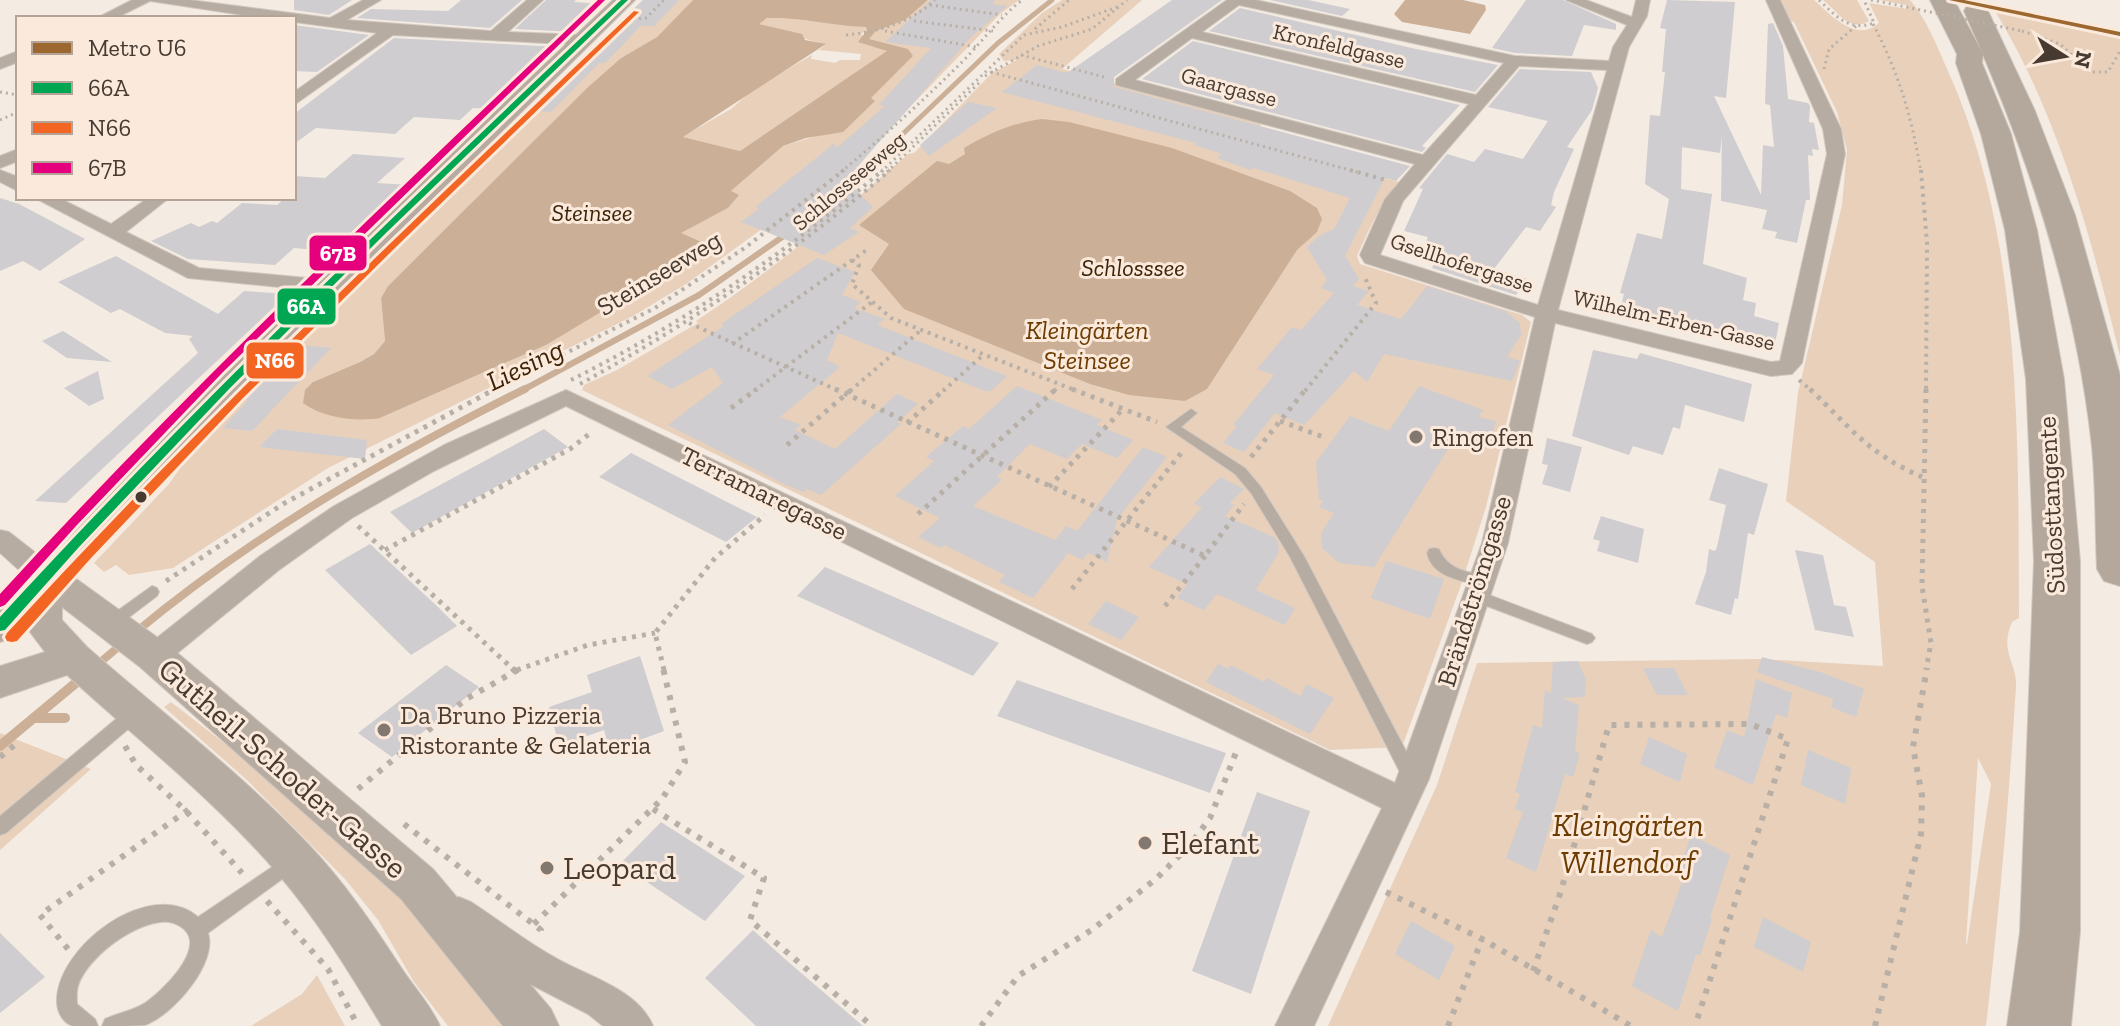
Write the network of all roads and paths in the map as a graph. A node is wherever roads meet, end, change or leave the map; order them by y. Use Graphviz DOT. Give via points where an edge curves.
graph roads {
  1 [pos="144,0"];
  2 [pos="157,0"];
  3 [pos="374,0"];
  4 [pos="536,0"];
  5 [pos="664,0"];
  6 [pos="935,0"];
  7 [pos="1020,0"];
  8 [pos="1069,0"];
  9 [pos="1127,0"];
  10 [pos="1236,0"];
  11 [pos="1573,0"];
  12 [pos="1773,0"];
  13 [pos="1819,0"];
  14 [pos="1864,0"];
  15 [pos="1871,0"];
  16 [pos="1923,0"];
  17 [pos="1942,0"];
  18 [pos="1970,0"];
  19 [pos="1877,1"];
  20 [pos="930,5"];
  21 [pos="1117,7"];
  22 [pos="623,10"];
  23 [pos="1639,12"];
  24 [pos="1003,15"];
  25 [pos="108,16"];
  26 [pos="285,16"];
  27 [pos="296,17"];
  28 [pos="913,21"];
  29 [pos="333,22"];
  30 [pos="1873,24"];
  31 [pos="1856,26"];
  32 [pos="390,30"];
  33 [pos="1034,30"];
  34 [pos="883,31"];
  35 [pos="993,31"];
  36 [pos="1189,33"];
  37 [pos="495,35"];
  38 [pos="846,35"];
  39 [pos="583,40"];
  40 [pos="977,47"];
  41 [pos="2120,51"];
  42 [pos="1020,55"];
  43 [pos="1515,61"];
  44 [pos="1969,63"];
  45 [pos="1615,66"];
  46 [pos="990,71"];
  47 [pos="1810,78"];
  48 [pos="1122,82"];
  49 [pos="296,99"];
  50 [pos="1479,101"];
  51 [pos="1426,161"];
  52 [pos="1384,193"];
  53 [pos="48,200"];
  54 [pos="157,200"];
  55 [pos="112,233"];
  56 [pos="868,249"];
  57 [pos="852,260"];
  58 [pos="1361,271"];
  59 [pos="328,286"];
  60 [pos="872,302"];
  61 [pos="1546,314"];
  62 [pos="689,323"];
  63 [pos="921,330"];
  64 [pos="732,344"];
  65 [pos="983,355"];
  66 [pos="785,367"];
  67 [pos="1784,369"];
  68 [pos="1059,386"];
  69 [pos="571,387"];
  70 [pos="846,395"];
  71 [pos="731,408"];
  72 [pos="1121,411"];
  73 [pos="1191,413"];
  74 [pos="609,418"];
  75 [pos="1280,421"];
  76 [pos="907,423"];
  77 [pos="1172,427"];
  78 [pos="1326,438"];
  79 [pos="1192,439"];
  80 [pos="787,445"];
  81 [pos="983,457"];
  82 [pos="1240,471"];
  83 [pos="1922,477"];
  84 [pos="1049,487"];
  85 [pos="1256,490"];
  86 [pos="781,502"];
  87 [pos="343,512"];
  88 [pos="918,514"];
  89 [pos="1126,521"];
  90 [pos="0,539"];
  91 [pos="385,550"];
  92 [pos="1434,553"];
  93 [pos="1205,556"];
  94 [pos="2120,569"];
  95 [pos="44,574"];
  96 [pos="1072,589"];
  97 [pos="1479,589"];
  98 [pos="152,592"];
  99 [pos="0,603"];
  100 [pos="1165,606"];
  101 [pos="113,625"];
  102 [pos="0,626"];
  103 [pos="655,633"];
  104 [pos="1587,638"];
  105 [pos="152,654"];
  106 [pos="73,658"];
  107 [pos="516,672"];
  108 [pos="0,682"];
  109 [pos="122,700"];
  110 [pos="1247,727"];
  111 [pos="17,743"];
  112 [pos="0,757"];
  113 [pos="219,788"];
  114 [pos="358,789"];
  115 [pos="1407,791"];
  116 [pos="653,809"];
  117 [pos="0,827"];
  118 [pos="294,860"];
  119 [pos="1363,880"];
  120 [pos="417,884"];
  121 [pos="534,924"];
  122 [pos="197,929"];
  123 [pos="1482,939"];
  124 [pos="80,962"];
  125 [pos="1533,971"];
  126 [pos="409,1022"];
  127 [pos="88,1026"];
  128 [pos="112,1026"];
  129 [pos="534,1026"];
  130 [pos="634,1026"];
  131 [pos="872,1026"];
  132 [pos="981,1026"];
  133 [pos="1294,1026"];
  134 [pos="1448,1026"];
  135 [pos="1631,1026"];
  136 [pos="1695,1026"];
  137 [pos="1875,1026"];
  138 [pos="2039,1026"];
  1 -- 25 [label="street"];
  2 -- 26 [label="street"];
  3 -- 29 [label="street"];
  4 -- 37 [label="street"];
  5 -- 22 [label="path" via="646,18"];
  6 -- 20 [label="path"];
  7 -- 24 [label="path, Steinseeweg"];
  8 -- 33 [label="path"];
  9 -- 21 [label="path, Schlossseeweg"];
  10 -- 36 [label="street"];
  10 -- 43 [label="street"];
  11 -- 23 [label="street"];
  12 -- 47 [label="street, Wilhelm-Erben-Gasse"];
  13 -- 31 [label="path" via="1840,21"];
  14 -- 30 [label="path"];
  15 -- 19 [label="path"];
  16 -- 44 [label="highway" via="1956,52"];
  17 -- 44 [label="highway, Südosttangente" via="1970,54"];
  18 -- 94 [label="highway" via="2012,83 2074,264 2110,430"];
  19 -- 41 [label="path, bridge" via="2058,42 2079,68 2095,73 2108,72"];
  20 -- 24 [label="path"];
  20 -- 28 [label="path"];
  21 -- 33 [label="path" via="1057,28"];
  21 -- 42 [label="path, Schlossseeweg" via="1092,29"];
  22 -- 39 [label="main road"];
  23 -- 45 [label="street, Brändströmgasse"];
  24 -- 35 [label="path, Steinseeweg"];
  27 -- 29 [label="street"];
  28 -- 34 [label="path"];
  28 -- 35 [label="path"];
  29 -- 32 [label="street"];
  30 -- 31 [label="path"];
  30 -- 83 [label="path" via="1892,60 1908,110 1923,191 1928,288"];
  31 -- 47 [label="path" via="1829,49 1826,66"];
  32 -- 37 [label="street"];
  32 -- 49 [label="street"];
  33 -- 69 [label="path" via="1014,43 902,155 763,266"];
  34 -- 38 [label="path"];
  34 -- 40 [label="path"];
  35 -- 40 [label="path, Steinseeweg"];
  36 -- 48 [label="street"];
  36 -- 50 [label="street, Kronfeldgasse"];
  37 -- 39 [label="street"];
  39 -- 59 [label="main road"];
  40 -- 98 [label="path, Steinseeweg" via="838,178 701,280 347,464 255,518"];
  42 -- 46 [label="path, Schlossseeweg"];
  42 -- 48 [label="path"];
  43 -- 45 [label="street"];
  43 -- 50 [label="street, Gsellhofergasse"];
  44 -- 138 [label="highway, Südosttangente" via="1996,134 2021,230 2045,379 2057,561 2050,932"];
  45 -- 61 [label="street, Brändströmgasse"];
  46 -- 52 [label="path" via="1390,181"];
  46 -- 62 [label="path, Schlossseeweg" via="926,138 861,193 762,273"];
  47 -- 67 [label="street, Wilhelm-Erben-Gasse" via="1832,129 1836,154 1791,363"];
  48 -- 51 [label="street, Gaargasse"];
  50 -- 51 [label="street, Gsellhofergasse"];
  51 -- 61 [label="street, Gsellhofergasse" via="1394,199 1376,235 1372,259"];
  53 -- 55 [label="street"];
  54 -- 55 [label="street"];
  55 -- 59 [label="street" via="195,274"];
  56 -- 57 [label="path"];
  57 -- 60 [label="path" via="859,265 852,284"];
  57 -- 64 [label="path"];
  58 -- 75 [label="path" via="1376,303"];
  59 -- 95 [label="main road"];
  60 -- 63 [label="path" via="891,318"];
  60 -- 66 [label="path"];
  61 -- 67 [label="street, Wilhelm-Erben-Gasse"];
  61 -- 97 [label="street, Brändströmgasse" via="1495,543"];
  62 -- 64 [label="path"];
  62 -- 69 [label="path, Schlossseeweg"];
  63 -- 65 [label="path"];
  63 -- 70 [label="path"];
  64 -- 66 [label="path"];
  65 -- 68 [label="path"];
  65 -- 76 [label="path"];
  66 -- 70 [label="path"];
  66 -- 71 [label="path"];
  67 -- 83 [label="path" via="1815,391 1876,454"];
  68 -- 72 [label="path"];
  68 -- 81 [label="path"];
  69 -- 74 [label="street, Terramaregasse"];
  69 -- 87 [label="street"];
  70 -- 76 [label="path"];
  70 -- 80 [label="path"];
  72 -- 77 [label="path"];
  72 -- 84 [label="path"];
  73 -- 77 [label="lane"];
  74 -- 86 [label="street, Terramaregasse"];
  74 -- 91 [label="path" via="570,449"];
  75 -- 78 [label="path"];
  75 -- 82 [label="path"];
  76 -- 81 [label="path"];
  77 -- 79 [label="lane"];
  79 -- 82 [label="lane"];
  79 -- 89 [label="path"];
  81 -- 84 [label="path"];
  81 -- 88 [label="path"];
  82 -- 85 [label="lane"];
  83 -- 137 [label="path" via="1922,586 1931,643 1913,747 1922,796 1921,834"];
  84 -- 89 [label="path"];
  85 -- 93 [label="path"];
  85 -- 115 [label="lane" via="1297,556"];
  86 -- 103 [label="path" via="715,558"];
  86 -- 110 [label="street, Terramaregasse"];
  87 -- 91 [label="path"];
  87 -- 105 [label="street"];
  89 -- 93 [label="path"];
  89 -- 96 [label="path"];
  90 -- 95 [label="street"];
  91 -- 107 [label="path"];
  92 -- 97 [label="lane" via="1436,562"];
  93 -- 100 [label="path"];
  95 -- 99 [label="main road"];
  95 -- 101 [label="street"];
  95 -- 102 [label="main road"];
  95 -- 106 [label="street" via="43,624"];
  97 -- 104 [label="lane"];
  97 -- 115 [label="street, Brändströmgasse"];
  98 -- 101 [label="lane"];
  101 -- 105 [label="street, Gutheil-Schoder-Gasse"];
  103 -- 107 [label="path" via="613,638"];
  103 -- 116 [label="path" via="685,762"];
  105 -- 120 [label="street, Gutheil-Schoder-Gasse"];
  106 -- 108 [label="street"];
  106 -- 109 [label="street, Gutheil-Schoder-Gasse"];
  107 -- 114 [label="path" via="482,689"];
  109 -- 113 [label="street, Gutheil-Schoder-Gasse"];
  109 -- 117 [label="lane"];
  110 -- 115 [label="street, Terramaregasse"];
  110 -- 132 [label="path" via="1210,818 1190,845 1093,929 1018,976"];
  111 -- 112 [label="path"];
  113 -- 118 [label="street, Gutheil-Schoder-Gasse"];
  113 -- 124 [label="path" via="40,915"];
  115 -- 119 [label="street, Brändströmgasse"];
  116 -- 121 [label="path"];
  116 -- 131 [label="path" via="764,878 750,920"];
  118 -- 122 [label="lane"];
  118 -- 126 [label="street, Gutheil-Schoder-Gasse" via="342,918"];
  119 -- 123 [label="path"];
  119 -- 133 [label="street, Brändströmgasse"];
  120 -- 129 [label="street, Gutheil-Schoder-Gasse"];
  120 -- 130 [label="street, Gutheil-Schoder-Gasse" via="541,970 601,1001"];
  122 -- 124 [label="lane" via="184,918 157,915 126,924"];
  122 -- 128 [label="lane" via="200,947 191,972 173,993 130,1022"];
  123 -- 125 [label="path"];
  123 -- 134 [label="path"];
  124 -- 127 [label="lane" via="67,987 67,1009"];
  125 -- 135 [label="path"];
  125 -- 136 [label="path" via="1609,725 1750,724 1788,739"];
}
